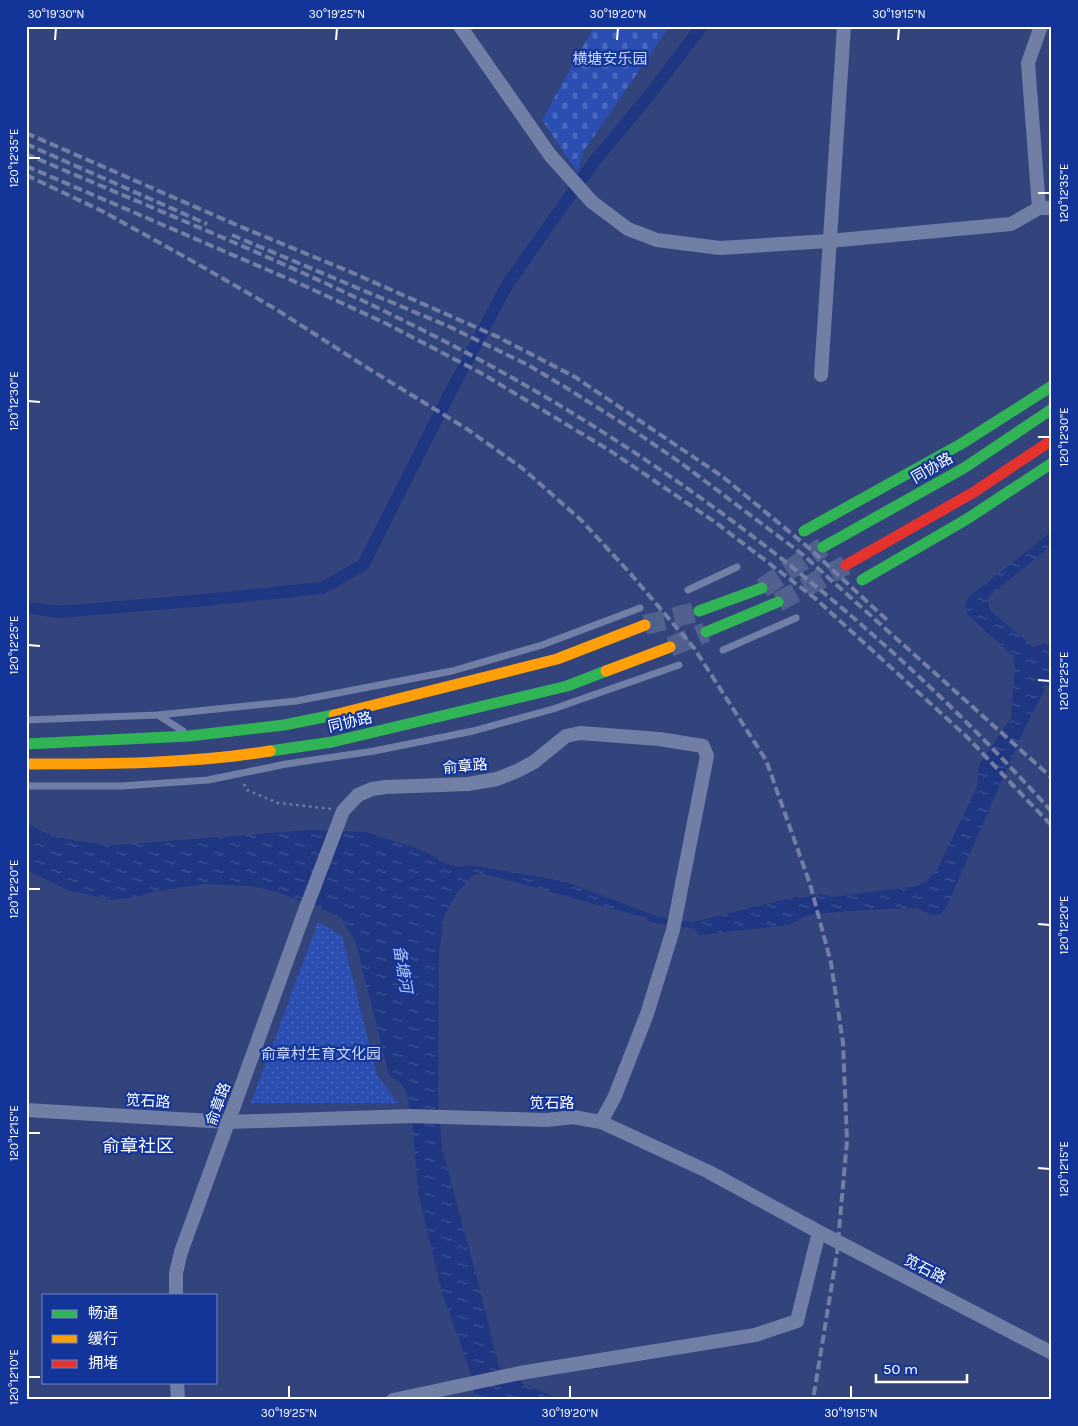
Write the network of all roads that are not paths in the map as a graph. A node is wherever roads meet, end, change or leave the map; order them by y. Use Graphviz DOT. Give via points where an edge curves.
graph roads {
  1 [pos="460,26"];
  2 [pos="844,26"];
  3 [pos="1041,26"];
  4 [pos="1045,208"];
  5 [pos="829,241"];
  6 [pos="821,375"];
  7 [pos="1052,386"];
  8 [pos="1052,409"];
  9 [pos="1052,440"];
  10 [pos="1052,463"];
  11 [pos="804,531"];
  12 [pos="823,546"];
  13 [pos="846,564"];
  14 [pos="738,567"];
  15 [pos="862,580"];
  16 [pos="762,588"];
  17 [pos="688,590"];
  18 [pos="778,602"];
  19 [pos="640,608"];
  20 [pos="699,611"];
  21 [pos="796,618"];
  22 [pos="645,625"];
  23 [pos="706,632"];
  24 [pos="670,647"];
  25 [pos="723,650"];
  26 [pos="679,665"];
  27 [pos="158,715"];
  28 [pos="26,720"];
  29 [pos="189,736"];
  30 [pos="26,744"];
  31 [pos="26,764"];
  32 [pos="26,786"];
  33 [pos="26,1110"];
  34 [pos="228,1122"];
  35 [pos="600,1122"];
  36 [pos="819,1232"];
  37 [pos="176,1294"];
  38 [pos="1052,1353"];
  39 [pos="177,1384"];
  40 [pos="178,1400"];
  41 [pos="393,1400"];
  1 -- 5 [label="street" via="556,162 592,202 628,229 657,240 720,248"];
  2 -- 5 [label="street"];
  3 -- 4 [label="street" via="1028,63"];
  4 -- 5 [label="street" via="1011,224"];
  5 -- 6 [label="street"];
  7 -- 11 [label="main road" via="961,444"];
  8 -- 12 [label="main road, 同协路" via="964,468"];
  9 -- 13 [label="main road" via="974,492"];
  10 -- 15 [label="main road" via="967,519"];
  14 -- 17 [label="lane"];
  16 -- 20 [label="main road"];
  18 -- 23 [label="main road"];
  19 -- 27 [label="lane" via="542,645 452,671 296,701"];
  21 -- 25 [label="lane"];
  22 -- 29 [label="main road, 同协路" via="557,659 470,682 284,725"];
  24 -- 31 [label="main road, 同协路" via="567,686 332,742 233,757 123,764"];
  26 -- 32 [label="lane" via="553,709 473,731 374,751 208,780 122,786"];
  27 -- 28 [label="lane"];
  27 -- 29 [label="lane"];
  29 -- 30 [label="main road, 同协路"];
  33 -- 34 [label="street, 笕石路"];
  34 -- 35 [label="street, 笕石路" via="410,1116 547,1120 573,1117"];
  34 -- 35 [label="street, 俞章路" via="343,811 358,795 372,789 497,780 534,762 566,736 580,732 702,746 707,756 673,930 647,1014 615,1096"];
  34 -- 37 [label="street, 俞章路" via="181,1252"];
  35 -- 36 [label="street, 笕石路" via="709,1172"];
  36 -- 38 [label="street, 笕石路"];
  36 -- 41 [label="street" via="797,1322 755,1335 520,1372"];
  39 -- 40 [label="street"];
}
